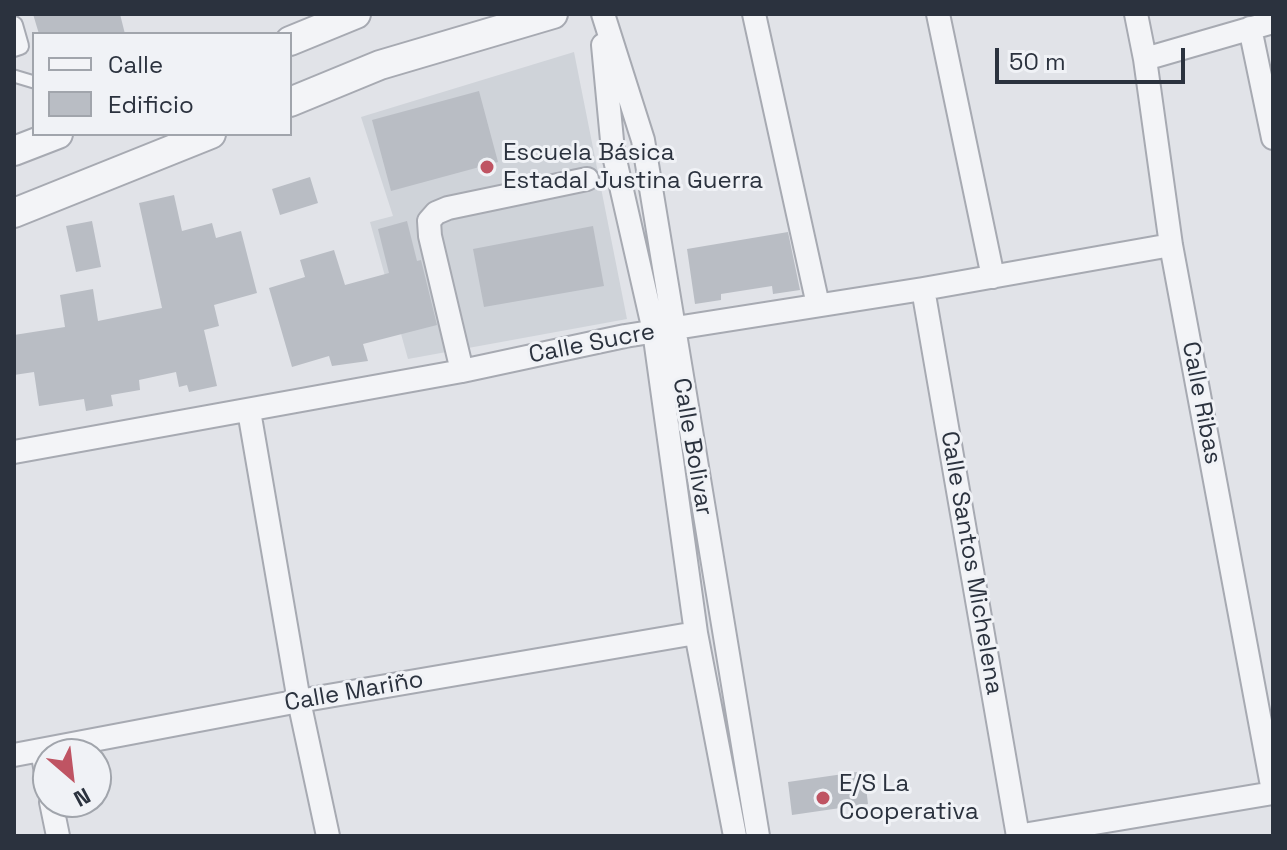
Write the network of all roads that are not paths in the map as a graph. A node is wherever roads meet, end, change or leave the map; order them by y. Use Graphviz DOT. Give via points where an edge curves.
graph roads {
  1 [pos="356,14"];
  2 [pos="553,14"];
  3 [pos="602,14"];
  4 [pos="754,14"];
  5 [pos="938,14"];
  6 [pos="1136,14"];
  7 [pos="1273,22"];
  8 [pos="14,25"];
  9 [pos="1250,28"];
  10 [pos="292,40"];
  11 [pos="14,48"];
  12 [pos="1145,59"];
  13 [pos="292,101"];
  14 [pos="53,136"];
  15 [pos="206,136"];
  16 [pos="1273,138"];
  17 [pos="14,151"];
  18 [pos="587,179"];
  19 [pos="14,213"];
  20 [pos="1171,245"];
  21 [pos="993,277"];
  22 [pos="923,289"];
  23 [pos="818,305"];
  24 [pos="663,330"];
  25 [pos="462,371"];
  26 [pos="249,411"];
  27 [pos="14,452"];
  28 [pos="696,633"];
  29 [pos="299,701"];
  30 [pos="105,738"];
  31 [pos="1273,792"];
  32 [pos="328,836"];
  33 [pos="735,836"];
  34 [pos="758,836"];
  35 [pos="1018,836"];
  1 -- 10 [label="street"];
  2 -- 13 [label="street" via="380,65"];
  3 -- 24 [label="street, Calle Bolivar" via="613,151"];
  3 -- 24 [label="street, Calle Bolivar" via="643,140"];
  4 -- 23 [label="street"];
  5 -- 21 [label="street"];
  6 -- 12 [label="street, Calle Ribas"];
  7 -- 9 [label="street"];
  8 -- 11 [label="street" via="20,46"];
  9 -- 12 [label="street"];
  9 -- 16 [label="street"];
  12 -- 20 [label="street, Calle Ribas"];
  14 -- 17 [label="street"];
  15 -- 19 [label="street"];
  18 -- 25 [label="street" via="448,208 429,221"];
  20 -- 21 [label="street, Calle Sucre"];
  20 -- 31 [label="street, Calle Ribas"];
  21 -- 22 [label="street, Calle Sucre"];
  22 -- 23 [label="street, Calle Sucre"];
  22 -- 35 [label="street, Calle Santos Michelena"];
  23 -- 24 [label="street, Calle Sucre"];
  24 -- 25 [label="street, Calle Sucre"];
  24 -- 28 [label="street, Calle Bolivar"];
  24 -- 34 [label="street, Calle Bolivar"];
  25 -- 26 [label="street, Calle Sucre"];
  26 -- 27 [label="street, Calle Sucre"];
  26 -- 29 [label="street"];
  28 -- 29 [label="street, Calle Mariño"];
  28 -- 33 [label="street, Calle Bolivar"];
  29 -- 30 [label="street, Calle Mariño"];
  29 -- 32 [label="street"];
  31 -- 35 [label="street"];
}
